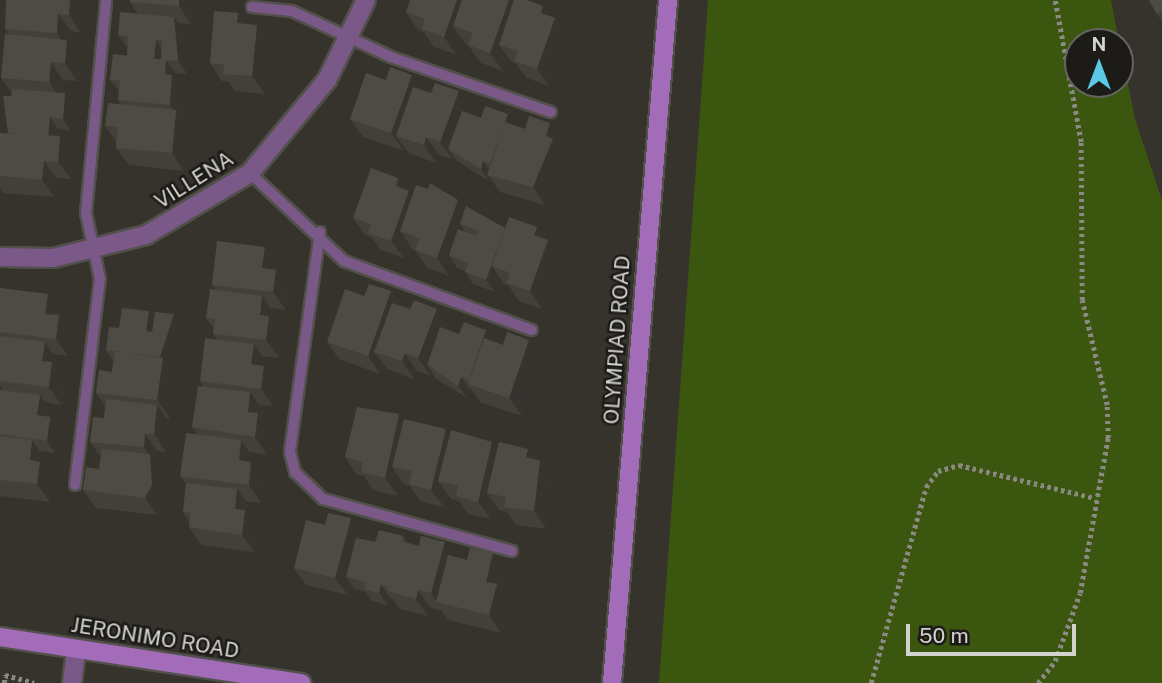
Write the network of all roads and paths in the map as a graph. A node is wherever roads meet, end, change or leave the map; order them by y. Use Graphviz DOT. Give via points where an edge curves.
graph roads {
  1 [pos="106,0"];
  2 [pos="366,0"];
  3 [pos="668,0"];
  4 [pos="1055,0"];
  5 [pos="251,7"];
  6 [pos="350,39"];
  7 [pos="551,112"];
  8 [pos="250,173"];
  9 [pos="320,232"];
  10 [pos="93,251"];
  11 [pos="0,257"];
  12 [pos="532,330"];
  13 [pos="75,485"];
  14 [pos="1094,498"];
  15 [pos="512,551"];
  16 [pos="0,638"];
  17 [pos="76,649"];
  18 [pos="4,683"];
  19 [pos="34,683"];
  20 [pos="72,683"];
  21 [pos="303,683"];
  22 [pos="612,683"];
  23 [pos="871,683"];
  24 [pos="1038,683"];
  1 -- 10 [label="lane" via="86,213"];
  2 -- 6 [label="street, VILLENA"];
  3 -- 22 [label="main road, OLYMPIAD ROAD"];
  4 -- 14 [label="path" via="1081,142 1082,300 1107,405 1108,438"];
  5 -- 6 [label="lane" via="292,11"];
  6 -- 7 [label="lane"];
  6 -- 8 [label="street, VILLENA" via="291,128"];
  8 -- 9 [label="lane"];
  8 -- 10 [label="street, VILLENA" via="146,235"];
  9 -- 12 [label="lane" via="344,261"];
  9 -- 15 [label="lane" via="290,452 295,472 323,499"];
  10 -- 11 [label="street, VILLENA"];
  10 -- 13 [label="lane" via="100,279"];
  14 -- 23 [label="path" via="959,465 938,471 926,487"];
  14 -- 24 [label="path" via="1080,593 1055,661"];
  16 -- 17 [label="main road, JERONIMO ROAD"];
  17 -- 20 [label="street"];
  17 -- 21 [label="main road, JERONIMO ROAD"];
  18 -- 19 [label="path" via="5,675"];
}
